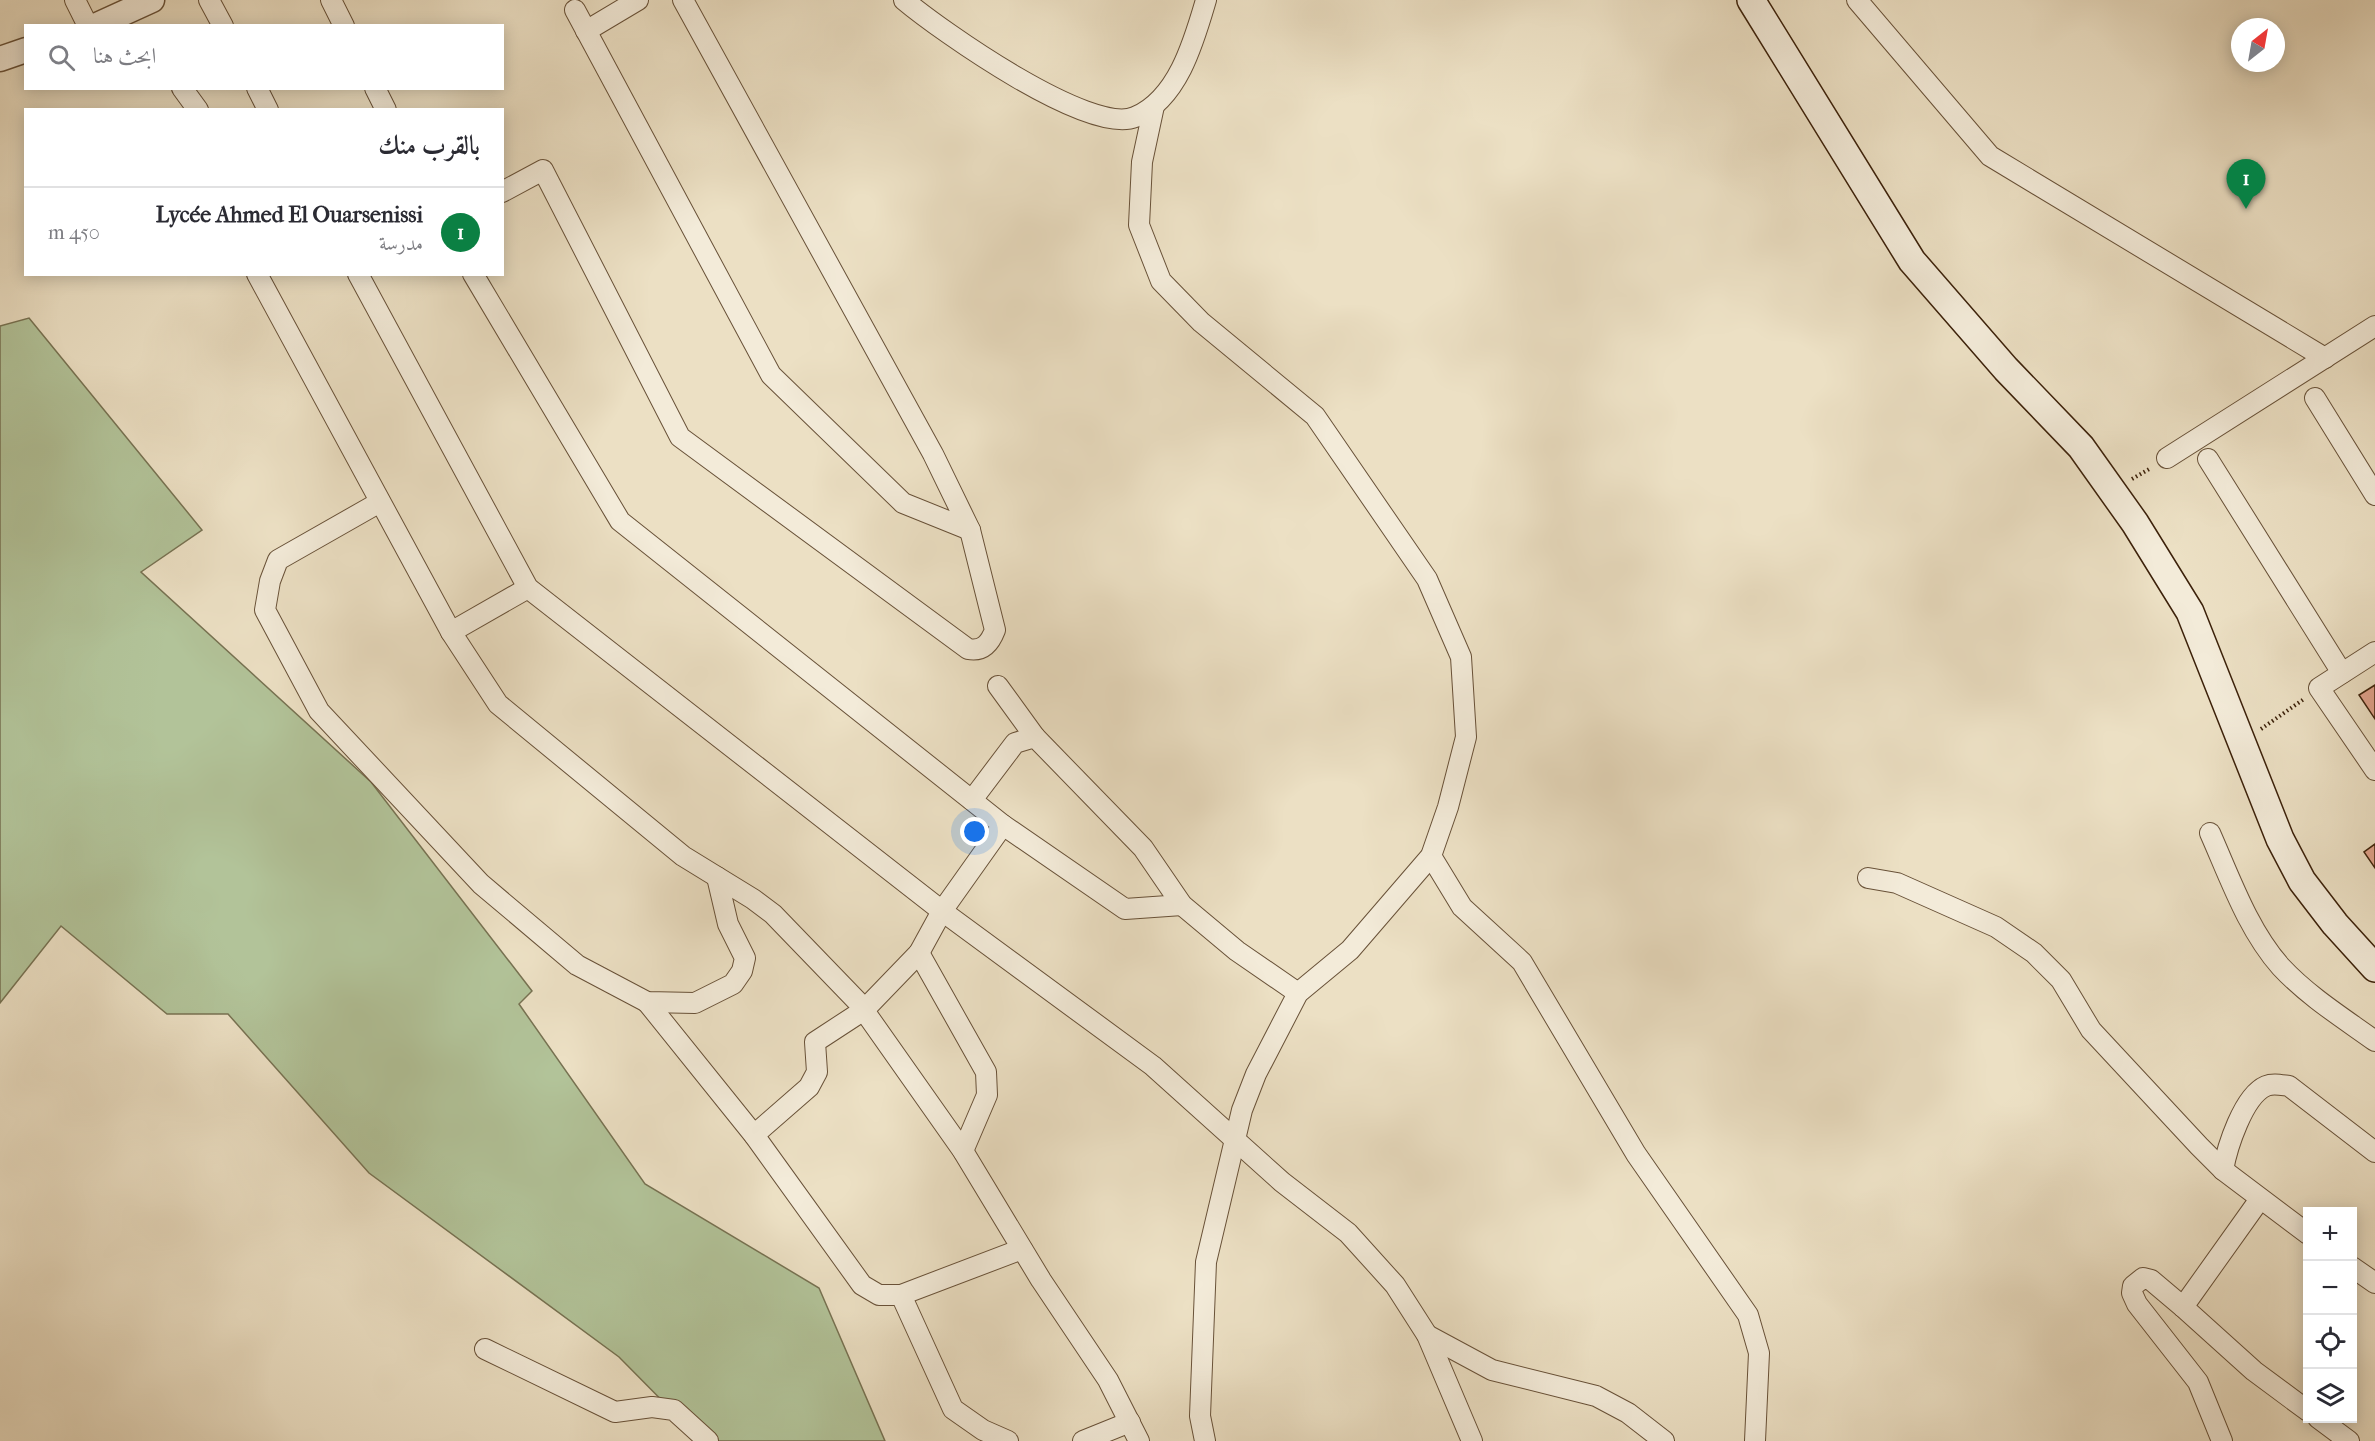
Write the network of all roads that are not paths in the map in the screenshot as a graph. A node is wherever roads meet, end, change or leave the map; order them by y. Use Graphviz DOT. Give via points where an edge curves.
graph roads {
  1 [pos="75,0"];
  2 [pos="152,0"];
  3 [pos="209,0"];
  4 [pos="331,0"];
  5 [pos="638,0"];
  6 [pos="683,0"];
  7 [pos="904,0"];
  8 [pos="1206,0"];
  9 [pos="1751,0"];
  10 [pos="1857,0"];
  11 [pos="575,10"];
  12 [pos="87,24"];
  13 [pos="99,24"];
  14 [pos="222,24"];
  15 [pos="343,24"];
  16 [pos="586,31"];
  17 [pos="24,51"];
  18 [pos="0,58"];
  19 [pos="183,90"];
  20 [pos="258,90"];
  21 [pos="376,90"];
  22 [pos="1154,106"];
  23 [pos="197,108"];
  24 [pos="267,108"];
  25 [pos="385,108"];
  26 [pos="504,191"];
  27 [pos="258,276"];
  28 [pos="359,276"];
  29 [pos="474,276"];
  30 [pos="2375,326"];
  31 [pos="2325,358"];
  32 [pos="2315,398"];
  33 [pos="2167,458"];
  34 [pos="2208,459"];
  35 [pos="2375,495"];
  36 [pos="380,502"];
  37 [pos="970,530"];
  38 [pos="528,588"];
  39 [pos="451,632"];
  40 [pos="2375,652"];
  41 [pos="2342,673"];
  42 [pos="998,686"];
  43 [pos="1035,737"];
  44 [pos="2375,770"];
  45 [pos="972,800"];
  46 [pos="1003,825"];
  47 [pos="2210,833"];
  48 [pos="1431,856"];
  49 [pos="717,877"];
  50 [pos="1868,878"];
  51 [pos="1182,904"];
  52 [pos="942,911"];
  53 [pos="919,953"];
  54 [pos="2375,968"];
  55 [pos="1298,993"];
  56 [pos="647,1002"];
  57 [pos="864,1010"];
  58 [pos="2375,1041"];
  59 [pos="754,1135"];
  60 [pos="1235,1142"];
  61 [pos="963,1151"];
  62 [pos="2375,1152"];
  63 [pos="2223,1170"];
  64 [pos="2260,1199"];
  65 [pos="2303,1231"];
  66 [pos="1022,1249"];
  67 [pos="2357,1270"];
  68 [pos="2375,1283"];
  69 [pos="901,1294"];
  70 [pos="2183,1307"];
  71 [pos="1427,1335"];
  72 [pos="485,1349"];
  73 [pos="2303,1408"];
  74 [pos="1130,1422"];
  75 [pos="2324,1423"];
  76 [pos="708,1441"];
  77 [pos="1008,1441"];
  78 [pos="1083,1441"];
  79 [pos="1139,1441"];
  80 [pos="1205,1441"];
  81 [pos="1472,1441"];
  82 [pos="1664,1441"];
  83 [pos="1755,1441"];
  84 [pos="2222,1441"];
  85 [pos="2349,1441"];
  1 -- 12 [label="street"];
  2 -- 13 [label="street"];
  3 -- 14 [label="street"];
  4 -- 15 [label="street"];
  5 -- 16 [label="street"];
  6 -- 37 [label="street" via="933,454"];
  7 -- 22 [label="street" via="936,26 1000,67 1068,104 1104,119 1120,121"];
  8 -- 22 [label="street" via="1169,91"];
  9 -- 54 [label="main road" via="1912,261 2006,369 2081,447 2112,491 2190,612 2280,838 2302,881"];
  10 -- 31 [label="street" via="1990,156"];
  11 -- 16 [label="street"];
  16 -- 37 [label="street" via="771,375 903,503"];
  17 -- 18 [label="street"];
  19 -- 23 [label="street"];
  20 -- 24 [label="street"];
  21 -- 25 [label="street"];
  22 -- 48 [label="street" via="1142,162 1139,225 1161,281 1201,322 1315,416 1427,579 1461,657 1466,737"];
  26 -- 37 [label="street" via="543,170 680,437 968,649 977,651 985,647 995,630"];
  27 -- 36 [label="street"];
  28 -- 38 [label="street"];
  29 -- 45 [label="street" via="620,521"];
  30 -- 31 [label="street"];
  31 -- 33 [label="street"];
  32 -- 35 [label="street"];
  34 -- 41 [label="street"];
  36 -- 39 [label="street"];
  36 -- 56 [label="street" via="278,560 265,610 297,670 319,711 481,885 577,965"];
  38 -- 39 [label="street"];
  38 -- 52 [label="street"];
  39 -- 49 [label="street" via="498,704 674,849"];
  40 -- 41 [label="street"];
  41 -- 44 [label="street" via="2319,688"];
  42 -- 43 [label="street"];
  43 -- 45 [label="street" via="1015,743"];
  43 -- 51 [label="street" via="1143,848"];
  45 -- 46 [label="street"];
  46 -- 51 [label="street" via="1125,909"];
  46 -- 52 [label="street"];
  47 -- 58 [label="street" via="2259,937 2282,967 2323,1004"];
  48 -- 55 [label="street" via="1350,950"];
  48 -- 83 [label="street" via="1462,907 1522,962 1636,1154 1748,1315 1759,1353"];
  49 -- 56 [label="street" via="728,924 745,958 742,970 733,984 695,1003"];
  49 -- 57 [label="street" via="773,914"];
  50 -- 63 [label="street" via="1897,883 1996,927 2034,952 2061,980 2091,1030"];
  51 -- 55 [label="street" via="1237,951"];
  52 -- 53 [label="street"];
  52 -- 60 [label="street" via="1153,1066"];
  53 -- 57 [label="street"];
  53 -- 61 [label="street" via="986,1072 987,1095"];
  55 -- 60 [label="street" via="1256,1074"];
  56 -- 59 [label="street"];
  57 -- 59 [label="street" via="815,1042 817,1072 809,1087"];
  57 -- 61 [label="street"];
  59 -- 69 [label="street" via="862,1285 879,1295"];
  60 -- 71 [label="street" via="1348,1233 1395,1285"];
  60 -- 80 [label="street" via="1206,1262 1200,1416"];
  61 -- 66 [label="street"];
  62 -- 63 [label="street" via="2289,1086 2274,1084 2263,1087 2250,1102 2229,1141"];
  63 -- 64 [label="street"];
  64 -- 65 [label="street"];
  64 -- 70 [label="street"];
  66 -- 69 [label="street"];
  66 -- 74 [label="street" via="1108,1380"];
  67 -- 68 [label="street"];
  69 -- 77 [label="street" via="953,1409 983,1430"];
  70 -- 73 [label="street" via="2254,1371"];
  70 -- 84 [label="street" via="2151,1280 2143,1278 2133,1286 2137,1304 2198,1382"];
  71 -- 81 [label="street"];
  71 -- 82 [label="street" via="1492,1370 1596,1396 1628,1413"];
  72 -- 76 [label="street" via="615,1412 652,1407 674,1410"];
  74 -- 78 [label="street"];
  74 -- 79 [label="street"];
  75 -- 85 [label="street"];
}
